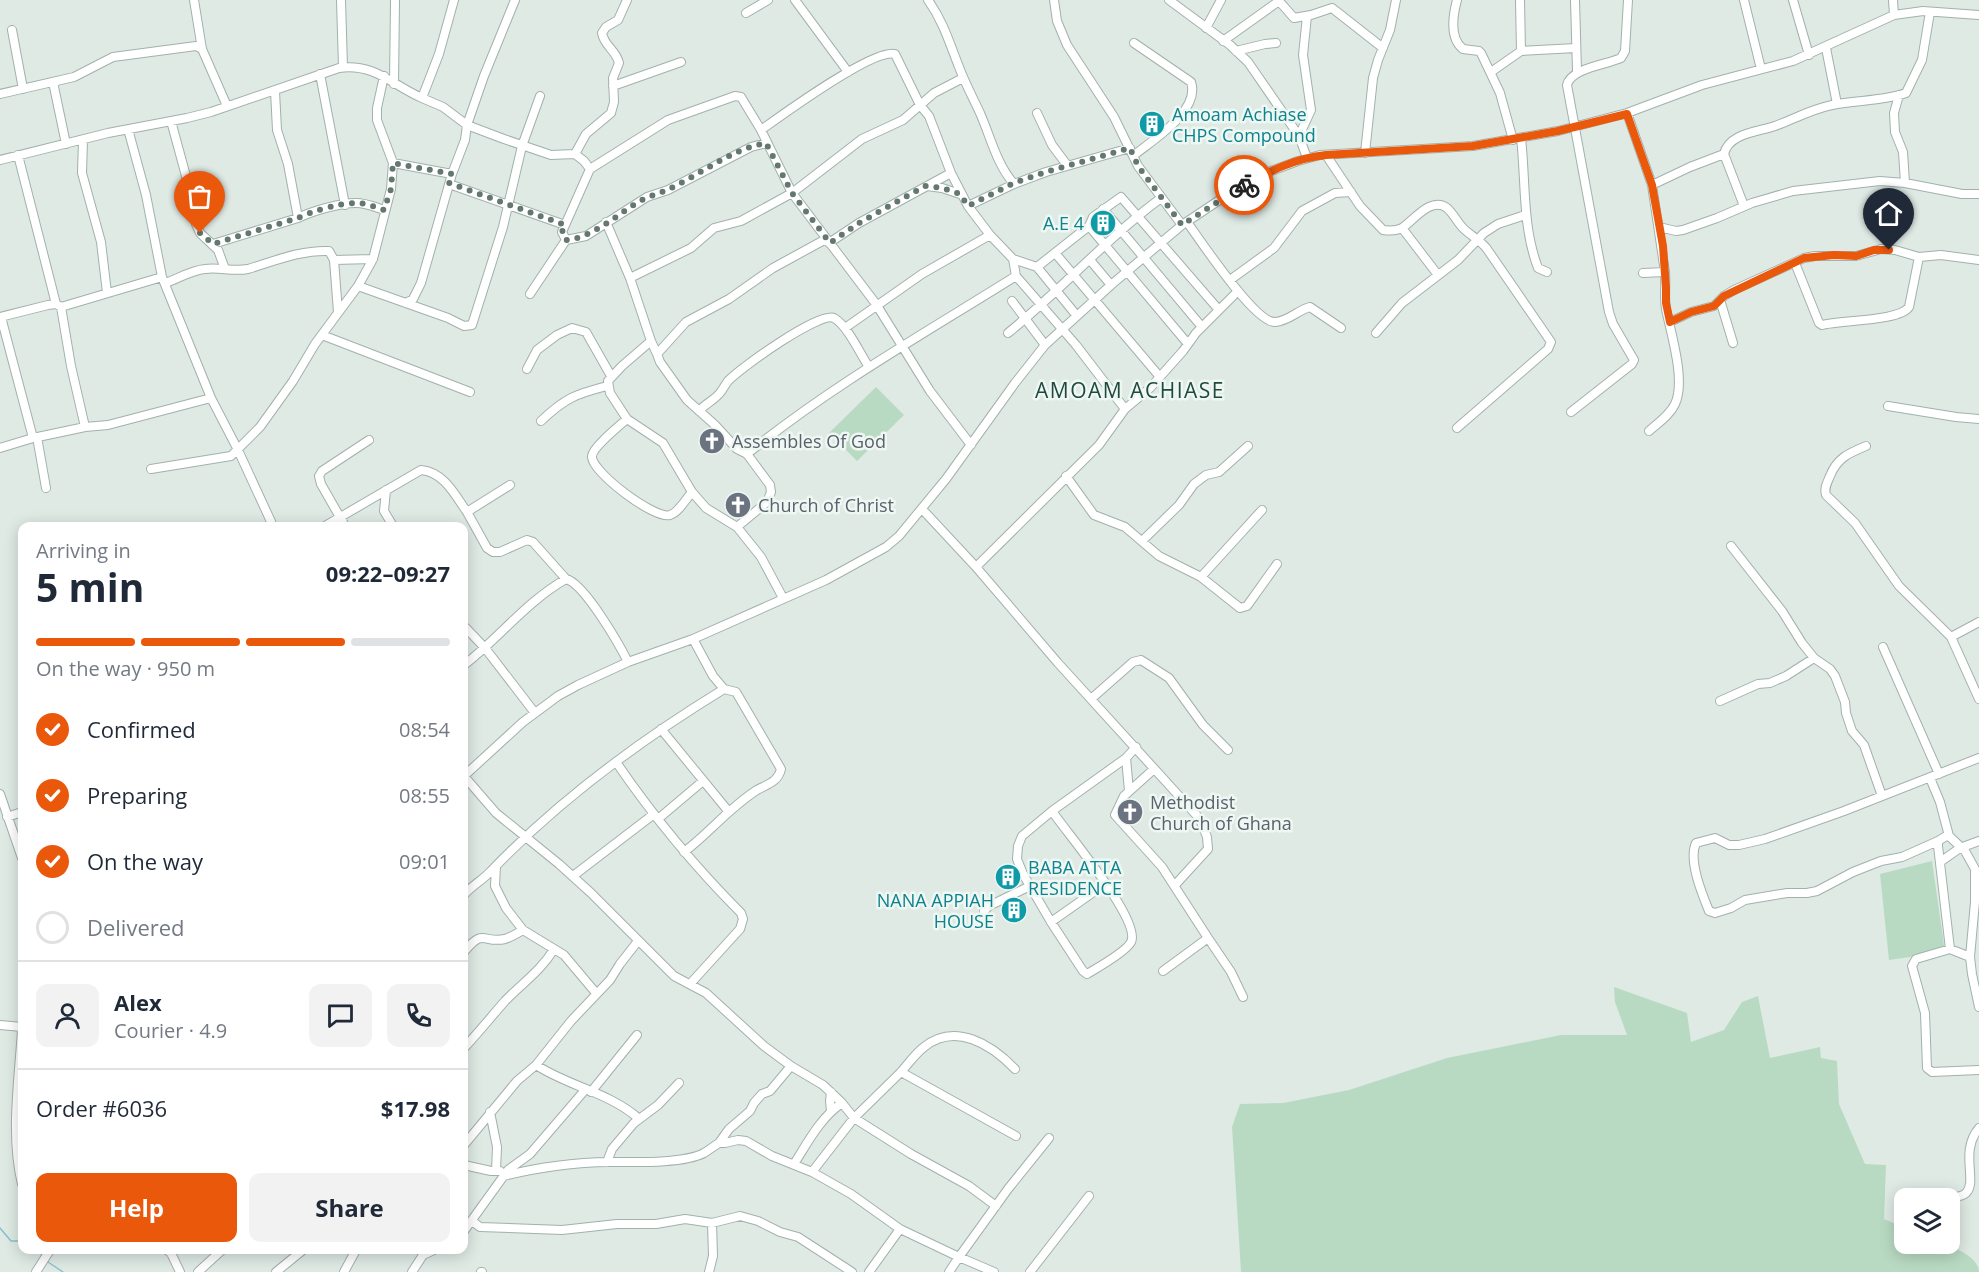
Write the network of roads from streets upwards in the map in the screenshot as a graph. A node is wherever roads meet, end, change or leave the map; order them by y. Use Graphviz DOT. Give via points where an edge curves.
graph roads {
  1 [pos="194,0"];
  2 [pos="341,0"];
  3 [pos="395,0"];
  4 [pos="454,0"];
  5 [pos="515,0"];
  6 [pos="627,0"];
  7 [pos="768,0"];
  8 [pos="928,0"];
  9 [pos="1054,0"];
  10 [pos="1169,0"];
  11 [pos="1221,0"];
  12 [pos="1396,0"];
  13 [pos="1457,0"];
  14 [pos="1520,0"];
  15 [pos="1575,0"];
  16 [pos="1628,0"];
  17 [pos="1744,0"];
  18 [pos="1793,0"];
  19 [pos="1893,0"];
  20 [pos="798,1"];
  21 [pos="1930,12"];
  22 [pos="746,13"];
  23 [pos="1894,15"];
  24 [pos="1979,15"];
  25 [pos="1307,16"];
  26 [pos="1206,28"];
  27 [pos="12,30"];
  28 [pos="1223,41"];
  29 [pos="1134,43"];
  30 [pos="1276,43"];
  31 [pos="1383,48"];
  32 [pos="1576,48"];
  33 [pos="1826,48"];
  34 [pos="202,49"];
  35 [pos="1236,51"];
  36 [pos="1521,51"];
  37 [pos="1809,55"];
  38 [pos="681,62"];
  39 [pos="343,68"];
  40 [pos="1761,69"];
  41 [pos="1577,71"];
  42 [pos="848,72"];
  43 [pos="1491,72"];
  44 [pos="320,74"];
  45 [pos="384,76"];
  46 [pos="963,78"];
  47 [pos="53,82"];
  48 [pos="394,84"];
  49 [pos="613,86"];
  50 [pos="23,88"];
  51 [pos="275,90"];
  52 [pos="0,94"];
  53 [pos="1899,95"];
  54 [pos="540,96"];
  55 [pos="422,98"];
  56 [pos="1837,104"];
  57 [pos="921,105"];
  58 [pos="227,106"];
  59 [pos="1037,112"];
  60 [pos="1627,114"];
  61 [pos="171,121"];
  62 [pos="467,125"];
  63 [pos="1575,127"];
  64 [pos="128,129"];
  65 [pos="761,130"];
  66 [pos="1299,136"];
  67 [pos="1517,139"];
  68 [pos="83,140"];
  69 [pos="766,143"];
  70 [pos="66,144"];
  71 [pos="522,146"];
  72 [pos="1131,152"];
  73 [pos="1365,153"];
  74 [pos="575,154"];
  75 [pos="1724,154"];
  76 [pos="18,155"];
  77 [pos="1326,155"];
  78 [pos="1307,158"];
  79 [pos="0,160"];
  80 [pos="393,163"];
  81 [pos="1067,165"];
  82 [pos="590,169"];
  83 [pos="951,173"];
  84 [pos="452,174"];
  85 [pos="449,183"];
  86 [pos="1014,183"];
  87 [pos="1905,183"];
  88 [pos="1652,185"];
  89 [pos="925,186"];
  90 [pos="1350,192"];
  91 [pos="792,193"];
  92 [pos="960,194"];
  93 [pos="1979,194"];
  94 [pos="1161,198"];
  95 [pos="507,204"];
  96 [pos="345,205"];
  97 [pos="968,206"];
  98 [pos="1744,206"];
  99 [pos="1104,209"];
  100 [pos="384,210"];
  101 [pos="1525,215"];
  102 [pos="1137,216"];
  103 [pos="298,218"];
  104 [pos="606,222"];
  105 [pos="1185,223"];
  106 [pos="565,225"];
  107 [pos="1089,226"];
  108 [pos="1659,227"];
  109 [pos="1402,228"];
  110 [pos="1122,231"];
  111 [pos="990,235"];
  112 [pos="1477,238"];
  113 [pos="566,240"];
  114 [pos="828,241"];
  115 [pos="213,244"];
  116 [pos="1161,244"];
  117 [pos="1105,245"];
  118 [pos="1055,253"];
  119 [pos="1144,257"];
  120 [pos="1919,257"];
  121 [pos="373,259"];
  122 [pos="1013,259"];
  123 [pos="334,260"];
  124 [pos="1090,260"];
  125 [pos="1979,260"];
  126 [pos="1795,263"];
  127 [pos="1037,267"];
  128 [pos="225,269"];
  129 [pos="1128,271"];
  130 [pos="1547,272"];
  131 [pos="1665,272"];
  132 [pos="1643,273"];
  133 [pos="1074,274"];
  134 [pos="1438,275"];
  135 [pos="1016,276"];
  136 [pos="630,278"];
  137 [pos="164,280"];
  138 [pos="1230,280"];
  139 [pos="1111,285"];
  140 [pos="358,286"];
  141 [pos="1056,291"];
  142 [pos="1238,292"];
  143 [pos="107,293"];
  144 [pos="530,294"];
  145 [pos="1095,300"];
  146 [pos="1720,300"];
  147 [pos="1012,301"];
  148 [pos="406,303"];
  149 [pos="876,304"];
  150 [pos="1042,304"];
  151 [pos="58,305"];
  152 [pos="1219,310"];
  153 [pos="338,312"];
  154 [pos="1077,316"];
  155 [pos="0,317"];
  156 [pos="1025,319"];
  157 [pos="1670,322"];
  158 [pos="1202,327"];
  159 [pos="845,328"];
  160 [pos="1341,328"];
  161 [pos="1063,329"];
  162 [pos="1008,333"];
  163 [pos="1376,333"];
  164 [pos="322,335"];
  165 [pos="651,341"];
  166 [pos="1733,343"];
  167 [pos="1188,344"];
  168 [pos="1045,345"];
  169 [pos="902,347"];
  170 [pos="657,354"];
  171 [pos="869,367"];
  172 [pos="527,369"];
  173 [pos="611,376"];
  174 [pos="1160,377"];
  175 [pos="608,386"];
  176 [pos="471,392"];
  177 [pos="211,398"];
  178 [pos="1888,406"];
  179 [pos="1125,409"];
  180 [pos="699,411"];
  181 [pos="1571,412"];
  182 [pos="627,419"];
  183 [pos="1979,419"];
  184 [pos="541,421"];
  185 [pos="85,427"];
  186 [pos="1457,428"];
  187 [pos="1649,431"];
  188 [pos="35,438"];
  189 [pos="369,441"];
  190 [pos="971,445"];
  191 [pos="1248,446"];
  192 [pos="1866,446"];
  193 [pos="0,448"];
  194 [pos="238,450"];
  195 [pos="747,454"];
  196 [pos="151,469"];
  197 [pos="1066,476"];
  198 [pos="510,485"];
  199 [pos="46,488"];
  200 [pos="386,490"];
  201 [pos="692,492"];
  202 [pos="922,509"];
  203 [pos="1262,510"];
  204 [pos="467,512"];
  205 [pos="339,516"];
  206 [pos="271,522"];
  207 [pos="331,522"];
  208 [pos="343,522"];
  209 [pos="391,522"];
  210 [pos="737,527"];
  211 [pos="1142,541"];
  212 [pos="1731,546"];
  213 [pos="1277,564"];
  214 [pos="976,567"];
  215 [pos="1201,577"];
  216 [pos="566,579"];
  217 [pos="783,598"];
  218 [pos="1979,622"];
  219 [pos="468,630"];
  220 [pos="1951,637"];
  221 [pos="693,639"];
  222 [pos="1883,647"];
  223 [pos="485,648"];
  224 [pos="1814,658"];
  225 [pos="468,662"];
  226 [pos="628,662"];
  227 [pos="724,689"];
  228 [pos="1091,699"];
  229 [pos="1979,699"];
  230 [pos="1720,701"];
  231 [pos="535,713"];
  232 [pos="661,729"];
  233 [pos="1136,747"];
  234 [pos="1228,750"];
  235 [pos="1126,758"];
  236 [pos="1979,758"];
  237 [pos="616,762"];
  238 [pos="1154,769"];
  239 [pos="468,772"];
  240 [pos="1939,774"];
  241 [pos="1930,778"];
  242 [pos="468,781"];
  243 [pos="704,781"];
  244 [pos="1129,791"];
  245 [pos="0,794"];
  246 [pos="1882,796"];
  247 [pos="1052,811"];
  248 [pos="729,812"];
  249 [pos="18,814"];
  250 [pos="656,817"];
  251 [pos="7,818"];
  252 [pos="1948,835"];
  253 [pos="525,837"];
  254 [pos="1938,841"];
  255 [pos="1979,841"];
  256 [pos="18,847"];
  257 [pos="1962,847"];
  258 [pos="684,852"];
  259 [pos="1940,862"];
  260 [pos="496,866"];
  261 [pos="573,876"];
  262 [pos="481,881"];
  263 [pos="1105,884"];
  264 [pos="1175,885"];
  265 [pos="495,886"];
  266 [pos="1030,886"];
  267 [pos="468,892"];
  268 [pos="984,911"];
  269 [pos="1051,922"];
  270 [pos="523,930"];
  271 [pos="1208,938"];
  272 [pos="638,941"];
  273 [pos="468,947"];
  274 [pos="554,949"];
  275 [pos="1950,949"];
  276 [pos="1970,957"];
  277 [pos="1163,971"];
  278 [pos="690,984"];
  279 [pos="596,993"];
  280 [pos="1243,997"];
  281 [pos="1979,1007"];
  282 [pos="0,1025"];
  283 [pos="18,1027"];
  284 [pos="637,1035"];
  285 [pos="468,1043"];
  286 [pos="536,1065"];
  287 [pos="791,1066"];
  288 [pos="1015,1069"];
  289 [pos="1979,1070"];
  290 [pos="901,1072"];
  291 [pos="679,1083"];
  292 [pos="588,1091"];
  293 [pos="831,1092"];
  294 [pos="842,1103"];
  295 [pos="831,1111"];
  296 [pos="490,1112"];
  297 [pos="638,1118"];
  298 [pos="854,1118"];
  299 [pos="1979,1128"];
  300 [pos="18,1135"];
  301 [pos="1016,1136"];
  302 [pos="1049,1138"];
  303 [pos="468,1140"];
  304 [pos="719,1143"];
  305 [pos="607,1161"];
  306 [pos="794,1164"];
  307 [pos="18,1166"];
  308 [pos="468,1166"];
  309 [pos="493,1171"];
  310 [pos="812,1172"];
  311 [pos="504,1176"];
  312 [pos="1089,1196"];
  313 [pos="1960,1196"];
  314 [pos="996,1206"];
  315 [pos="472,1221"];
  316 [pos="712,1223"];
  317 [pos="468,1226"];
  318 [pos="900,1229"];
  319 [pos="171,1254"];
  320 [pos="218,1254"];
  321 [pos="298,1254"];
  322 [pos="354,1254"];
  323 [pos="425,1254"];
  324 [pos="959,1257"];
  325 [pos="711,1271"];
  326 [pos="180,1272"];
  327 [pos="198,1272"];
  328 [pos="276,1272"];
  329 [pos="344,1272"];
  330 [pos="412,1272"];
  331 [pos="852,1272"];
  332 [pos="869,1272"];
  333 [pos="949,1272"];
  334 [pos="994,1272"];
  335 [pos="1030,1272"];
  1 -- 34 [label="street"];
  2 -- 39 [label="street"];
  3 -- 48 [label="street"];
  4 -- 55 [label="street"];
  5 -- 62 [label="street"];
  6 -- 49 [label="street" via="618,20 602,33 607,46 619,58"];
  7 -- 22 [label="street"];
  8 -- 46 [label="street" via="944,25"];
  9 -- 72 [label="street" via="1067,45 1109,109"];
  10 -- 26 [label="street"];
  11 -- 26 [label="street"];
  12 -- 31 [label="street"];
  13 -- 43 [label="street" via="1456,41 1463,49 1479,51"];
  14 -- 36 [label="street"];
  15 -- 32 [label="street"];
  16 -- 41 [label="street" via="1625,51 1621,58"];
  17 -- 40 [label="street"];
  18 -- 37 [label="street"];
  19 -- 23 [label="street"];
  20 -- 42 [label="street"];
  21 -- 23 [label="street"];
  21 -- 24 [label="street"];
  21 -- 53 [label="street" via="1922,60 1908,91"];
  23 -- 33 [label="street"];
  25 -- 28 [label="street" via="1293,17 1279,1"];
  25 -- 31 [label="street" via="1332,8"];
  25 -- 66 [label="street" via="1303,55 1311,110"];
  26 -- 28 [label="street"];
  27 -- 50 [label="street"];
  28 -- 35 [label="street"];
  29 -- 72 [label="street" via="1191,82 1193,89 1184,113 1164,132"];
  30 -- 35 [label="street"];
  31 -- 73 [label="street" via="1373,78"];
  32 -- 36 [label="street"];
  32 -- 41 [label="street"];
  33 -- 37 [label="street"];
  33 -- 56 [label="street"];
  34 -- 47 [label="street" via="196,46 113,57 74,77"];
  34 -- 58 [label="street"];
  35 -- 66 [label="street" via="1254,69"];
  36 -- 43 [label="street"];
  37 -- 40 [label="street"];
  38 -- 49 [label="street"];
  39 -- 44 [label="street"];
  39 -- 45 [label="street" via="360,67"];
  40 -- 60 [label="street" via="1702,85"];
  41 -- 63 [label="street" via="1567,85"];
  42 -- 57 [label="street" via="893,53"];
  42 -- 65 [label="street"];
  43 -- 67 [label="street"];
  44 -- 51 [label="street"];
  44 -- 96 [label="street"];
  45 -- 48 [label="street"];
  45 -- 80 [label="street" via="377,120"];
  46 -- 57 [label="street" via="934,93"];
  46 -- 86 [label="street" via="996,158"];
  47 -- 50 [label="street"];
  47 -- 70 [label="street"];
  48 -- 55 [label="street"];
  49 -- 74 [label="street" via="611,113 586,134"];
  50 -- 52 [label="street"];
  51 -- 58 [label="street"];
  51 -- 103 [label="street" via="277,130"];
  53 -- 56 [label="street"];
  53 -- 87 [label="street" via="1894,113 1895,132 1903,153"];
  54 -- 71 [label="street"];
  55 -- 62 [label="street" via="443,107"];
  56 -- 75 [label="street" via="1747,133 1732,142"];
  57 -- 83 [label="street"];
  57 -- 91 [label="street" via="903,120 862,139"];
  58 -- 61 [label="street"];
  59 -- 81 [label="street" via="1052,145"];
  60 -- 63 [label="street"];
  60 -- 88 [label="street"];
  61 -- 64 [label="street"];
  61 -- 115 [label="street" via="196,224"];
  62 -- 71 [label="street"];
  62 -- 84 [label="street"];
  63 -- 67 [label="street"];
  63 -- 181 [label="street" via="1609,312 1634,360"];
  64 -- 68 [label="street"];
  64 -- 137 [label="street"];
  65 -- 69 [label="street"];
  65 -- 82 [label="street" via="743,99 735,96 668,120"];
  66 -- 78 [label="street"];
  67 -- 73 [label="street"];
  67 -- 101 [label="street" via="1525,166"];
  68 -- 70 [label="street"];
  68 -- 143 [label="street" via="82,174 101,242"];
  69 -- 91 [label="street"];
  69 -- 104 [label="street" via="647,197"];
  70 -- 76 [label="street"];
  71 -- 74 [label="street" via="551,154"];
  71 -- 95 [label="street"];
  72 -- 81 [label="street"];
  72 -- 94 [label="street"];
  73 -- 77 [label="street"];
  74 -- 82 [label="street"];
  75 -- 88 [label="street"];
  75 -- 98 [label="street"];
  76 -- 79 [label="street"];
  76 -- 151 [label="street"];
  77 -- 78 [label="street"];
  77 -- 90 [label="street"];
  78 -- 105 [label="street" via="1252,181"];
  80 -- 84 [label="street"];
  80 -- 100 [label="street"];
  81 -- 86 [label="street"];
  82 -- 106 [label="street"];
  83 -- 89 [label="street"];
  83 -- 92 [label="street"];
  84 -- 85 [label="street"];
  85 -- 95 [label="street"];
  85 -- 148 [label="street" via="421,283 413,299"];
  86 -- 97 [label="street"];
  87 -- 93 [label="street"];
  87 -- 98 [label="street" via="1889,180 1806,189"];
  88 -- 108 [label="street"];
  89 -- 92 [label="street"];
  89 -- 114 [label="street"];
  90 -- 109 [label="street" via="1380,228"];
  90 -- 138 [label="street" via="1335,193 1302,211 1274,248"];
  91 -- 114 [label="street"];
  91 -- 136 [label="street" via="741,221 714,228 691,248"];
  92 -- 97 [label="street"];
  94 -- 102 [label="street"];
  94 -- 105 [label="street"];
  95 -- 106 [label="street"];
  95 -- 148 [label="street" via="472,325 464,326"];
  96 -- 100 [label="street" via="355,203"];
  96 -- 103 [label="street"];
  97 -- 111 [label="street"];
  98 -- 108 [label="street" via="1683,230"];
  99 -- 102 [label="street" via="1121,197"];
  99 -- 107 [label="street"];
  99 -- 110 [label="street"];
  100 -- 121 [label="street"];
  101 -- 112 [label="street" via="1492,227"];
  101 -- 130 [label="street" via="1531,251 1538,268"];
  102 -- 110 [label="street"];
  102 -- 116 [label="street"];
  103 -- 115 [label="street"];
  104 -- 113 [label="street" via="586,236"];
  104 -- 136 [label="street"];
  105 -- 116 [label="street"];
  105 -- 138 [label="street"];
  106 -- 113 [label="street" via="562,232"];
  107 -- 117 [label="street"];
  107 -- 118 [label="street"];
  108 -- 131 [label="street"];
  109 -- 112 [label="street" via="1429,207 1442,205"];
  109 -- 134 [label="street"];
  110 -- 117 [label="street"];
  110 -- 119 [label="street"];
  111 -- 122 [label="street"];
  111 -- 149 [label="street"];
  112 -- 134 [label="street"];
  112 -- 186 [label="street" via="1508,277 1551,345"];
  113 -- 144 [label="street"];
  114 -- 149 [label="street"];
  114 -- 170 [label="street" via="773,268 729,299 686,322"];
  115 -- 128 [label="street"];
  116 -- 119 [label="street"];
  116 -- 152 [label="street"];
  117 -- 124 [label="street"];
  117 -- 129 [label="street"];
  118 -- 127 [label="street"];
  118 -- 133 [label="street"];
  119 -- 129 [label="street"];
  119 -- 158 [label="street"];
  120 -- 125 [label="street" via="1941,255"];
  120 -- 126 [label="street" via="1881,249 1856,256 1804,258"];
  120 -- 126 [label="street" via="1906,312 1822,325"];
  121 -- 123 [label="street"];
  121 -- 140 [label="street"];
  122 -- 127 [label="street"];
  122 -- 135 [label="street"];
  123 -- 128 [label="street" via="329,251 313,250 246,269"];
  123 -- 153 [label="street"];
  124 -- 133 [label="street"];
  124 -- 139 [label="street"];
  126 -- 146 [label="street"];
  127 -- 141 [label="street"];
  128 -- 137 [label="street" via="193,271"];
  129 -- 139 [label="street"];
  129 -- 167 [label="street"];
  131 -- 132 [label="street"];
  131 -- 157 [label="street"];
  133 -- 141 [label="street"];
  133 -- 145 [label="street"];
  134 -- 163 [label="street" via="1402,303"];
  135 -- 150 [label="street"];
  135 -- 169 [label="street"];
  136 -- 165 [label="street"];
  137 -- 143 [label="street"];
  137 -- 177 [label="street"];
  138 -- 142 [label="street"];
  139 -- 145 [label="street"];
  140 -- 148 [label="street"];
  140 -- 153 [label="street"];
  141 -- 150 [label="street"];
  141 -- 154 [label="street"];
  142 -- 152 [label="street"];
  142 -- 160 [label="street" via="1270,321 1284,320 1310,308"];
  143 -- 151 [label="street"];
  145 -- 154 [label="street"];
  145 -- 174 [label="street"];
  146 -- 157 [label="street" via="1714,306"];
  146 -- 166 [label="street"];
  147 -- 156 [label="street"];
  149 -- 159 [label="street"];
  149 -- 169 [label="street"];
  150 -- 156 [label="street"];
  150 -- 161 [label="street"];
  151 -- 155 [label="street"];
  151 -- 185 [label="street"];
  152 -- 158 [label="street"];
  153 -- 164 [label="street"];
  154 -- 161 [label="street"];
  155 -- 188 [label="street"];
  156 -- 162 [label="street"];
  156 -- 168 [label="street"];
  157 -- 187 [label="street" via="1679,366 1676,401"];
  158 -- 167 [label="street"];
  159 -- 171 [label="street"];
  159 -- 180 [label="street" via="829,317 796,333 751,362"];
  161 -- 168 [label="street"];
  161 -- 179 [label="street"];
  164 -- 176 [label="street"];
  164 -- 194 [label="street" via="260,427"];
  165 -- 170 [label="street"];
  165 -- 173 [label="street"];
  167 -- 174 [label="street"];
  168 -- 190 [label="street"];
  169 -- 171 [label="street"];
  169 -- 190 [label="street"];
  170 -- 180 [label="street" via="687,400"];
  171 -- 195 [label="street" via="788,421"];
  172 -- 173 [label="street" via="537,350 572,328 586,332"];
  173 -- 175 [label="street"];
  174 -- 179 [label="street"];
  175 -- 182 [label="street"];
  175 -- 184 [label="street" via="569,397"];
  177 -- 185 [label="street" via="108,425"];
  177 -- 194 [label="street"];
  178 -- 183 [label="street"];
  179 -- 197 [label="street" via="1099,445"];
  180 -- 195 [label="street"];
  182 -- 201 [label="street" via="663,443"];
  182 -- 201 [label="street" via="592,455 601,472 640,504 662,516 674,513"];
  185 -- 188 [label="street"];
  188 -- 193 [label="street"];
  188 -- 199 [label="street"];
  189 -- 205 [label="street" via="319,476"];
  190 -- 202 [label="street"];
  191 -- 211 [label="street" via="1219,472 1194,484 1179,505"];
  192 -- 220 [label="street" via="1840,459 1826,485 1826,495 1855,523 1899,586"];
  194 -- 196 [label="street" via="231,456"];
  194 -- 206 [label="street"];
  195 -- 210 [label="street" via="771,492 767,502"];
  197 -- 211 [label="street" via="1094,515 1125,527"];
  197 -- 214 [label="street"];
  198 -- 204 [label="street"];
  200 -- 204 [label="street" via="428,470 437,473 451,488"];
  200 -- 205 [label="street"];
  200 -- 209 [label="street" via="384,511"];
  201 -- 210 [label="street" via="706,508"];
  202 -- 214 [label="street"];
  202 -- 217 [label="street" via="899,536 871,557"];
  203 -- 215 [label="street"];
  204 -- 216 [label="street" via="493,552 527,540 533,542"];
  205 -- 207 [label="street"];
  205 -- 208 [label="street"];
  210 -- 217 [label="street" via="761,557"];
  211 -- 215 [label="street" via="1159,556"];
  212 -- 224 [label="street"];
  213 -- 215 [label="street" via="1244,608"];
  214 -- 228 [label="street"];
  216 -- 223 [label="street" via="523,610"];
  216 -- 226 [label="street" via="577,584"];
  217 -- 221 [label="street"];
  218 -- 220 [label="street"];
  219 -- 223 [label="street"];
  220 -- 229 [label="street"];
  221 -- 226 [label="street"];
  221 -- 227 [label="street"];
  222 -- 240 [label="street"];
  223 -- 225 [label="street"];
  223 -- 231 [label="street"];
  224 -- 230 [label="street" via="1786,676"];
  224 -- 246 [label="street" via="1835,676 1852,731 1864,745"];
  226 -- 231 [label="street" via="578,685"];
  227 -- 232 [label="street"];
  227 -- 248 [label="street" via="736,692 781,769 775,781"];
  228 -- 233 [label="street"];
  228 -- 234 [label="street" via="1133,662 1144,661 1169,678 1203,725"];
  231 -- 239 [label="street"];
  232 -- 237 [label="street"];
  232 -- 243 [label="street"];
  233 -- 235 [label="street"];
  233 -- 238 [label="street"];
  235 -- 244 [label="street"];
  235 -- 247 [label="street"];
  236 -- 240 [label="street"];
  237 -- 250 [label="street"];
  237 -- 253 [label="street"];
  238 -- 244 [label="street"];
  238 -- 264 [label="street" via="1200,819 1209,844 1206,853"];
  240 -- 241 [label="street"];
  241 -- 246 [label="street"];
  241 -- 252 [label="street"];
  242 -- 253 [label="street" via="496,813"];
  243 -- 248 [label="street"];
  243 -- 250 [label="street"];
  244 -- 264 [label="street" via="1115,815 1150,851"];
  245 -- 251 [label="street"];
  246 -- 254 [label="street" via="1756,842 1729,845 1715,838 1696,843 1695,866 1709,911 1715,913 1745,900 1771,895 1817,891 1853,872"];
  247 -- 263 [label="street"];
  247 -- 266 [label="street" via="1022,836 1018,846 1018,863"];
  248 -- 258 [label="street"];
  249 -- 251 [label="street"];
  250 -- 258 [label="street"];
  250 -- 261 [label="street"];
  251 -- 256 [label="street"];
  252 -- 254 [label="street"];
  252 -- 257 [label="street"];
  253 -- 260 [label="street"];
  253 -- 261 [label="street"];
  254 -- 259 [label="street"];
  255 -- 257 [label="street"];
  257 -- 259 [label="street"];
  257 -- 276 [label="street" via="1976,875"];
  258 -- 278 [label="street" via="743,919 740,929"];
  259 -- 275 [label="street"];
  260 -- 262 [label="street"];
  260 -- 265 [label="street"];
  261 -- 272 [label="street"];
  262 -- 265 [label="street"];
  262 -- 267 [label="street"];
  263 -- 269 [label="street"];
  263 -- 269 [label="street" via="1132,929 1132,941 1127,948 1084,973"];
  264 -- 271 [label="street"];
  265 -- 270 [label="street"];
  266 -- 268 [label="street"];
  266 -- 269 [label="street"];
  270 -- 273 [label="street" via="505,939 474,939"];
  270 -- 274 [label="street"];
  271 -- 277 [label="street"];
  271 -- 280 [label="street"];
  272 -- 278 [label="street" via="674,976"];
  272 -- 279 [label="street"];
  274 -- 279 [label="street"];
  274 -- 285 [label="street"];
  275 -- 276 [label="street"];
  275 -- 289 [label="street" via="1916,959 1912,964 1925,1013 1927,1068 1932,1072"];
  276 -- 281 [label="street"];
  278 -- 287 [label="street" via="706,993"];
  279 -- 286 [label="street"];
  282 -- 283 [label="street"];
  284 -- 292 [label="street"];
  286 -- 292 [label="street"];
  286 -- 296 [label="street"];
  287 -- 293 [label="street"];
  287 -- 304 [label="street"];
  288 -- 290 [label="street" via="986,1046 949,1035 924,1046"];
  290 -- 298 [label="street"];
  290 -- 301 [label="street"];
  291 -- 297 [label="street" via="658,1105"];
  292 -- 297 [label="street"];
  292 -- 311 [label="street" via="530,1154"];
  293 -- 294 [label="street"];
  293 -- 295 [label="street"];
  294 -- 295 [label="street"];
  294 -- 298 [label="street"];
  295 -- 306 [label="street"];
  296 -- 303 [label="street"];
  296 -- 309 [label="street" via="498,1147"];
  297 -- 305 [label="street"];
  298 -- 310 [label="street"];
  298 -- 314 [label="street"];
  299 -- 313 [label="street" via="1968,1153 1968,1190"];
  300 -- 307 [label="street"];
  302 -- 314 [label="street"];
  304 -- 305 [label="street" via="694,1157 633,1163"];
  304 -- 306 [label="street" via="746,1141"];
  305 -- 311 [label="street"];
  306 -- 310 [label="street"];
  308 -- 309 [label="street"];
  309 -- 311 [label="street"];
  309 -- 311 [label="street"];
  310 -- 318 [label="street"];
  311 -- 315 [label="street"];
  312 -- 335 [label="street"];
  314 -- 324 [label="street"];
  315 -- 316 [label="street" via="480,1227 535,1230 685,1219"];
  315 -- 317 [label="street"];
  316 -- 325 [label="street"];
  316 -- 331 [label="street" via="736,1216 758,1221 798,1238"];
  318 -- 324 [label="street"];
  318 -- 332 [label="street"];
  319 -- 326 [label="street"];
  320 -- 327 [label="street"];
  321 -- 328 [label="street"];
  322 -- 329 [label="street"];
  323 -- 330 [label="street"];
  324 -- 333 [label="street"];
  324 -- 334 [label="street"];
}
